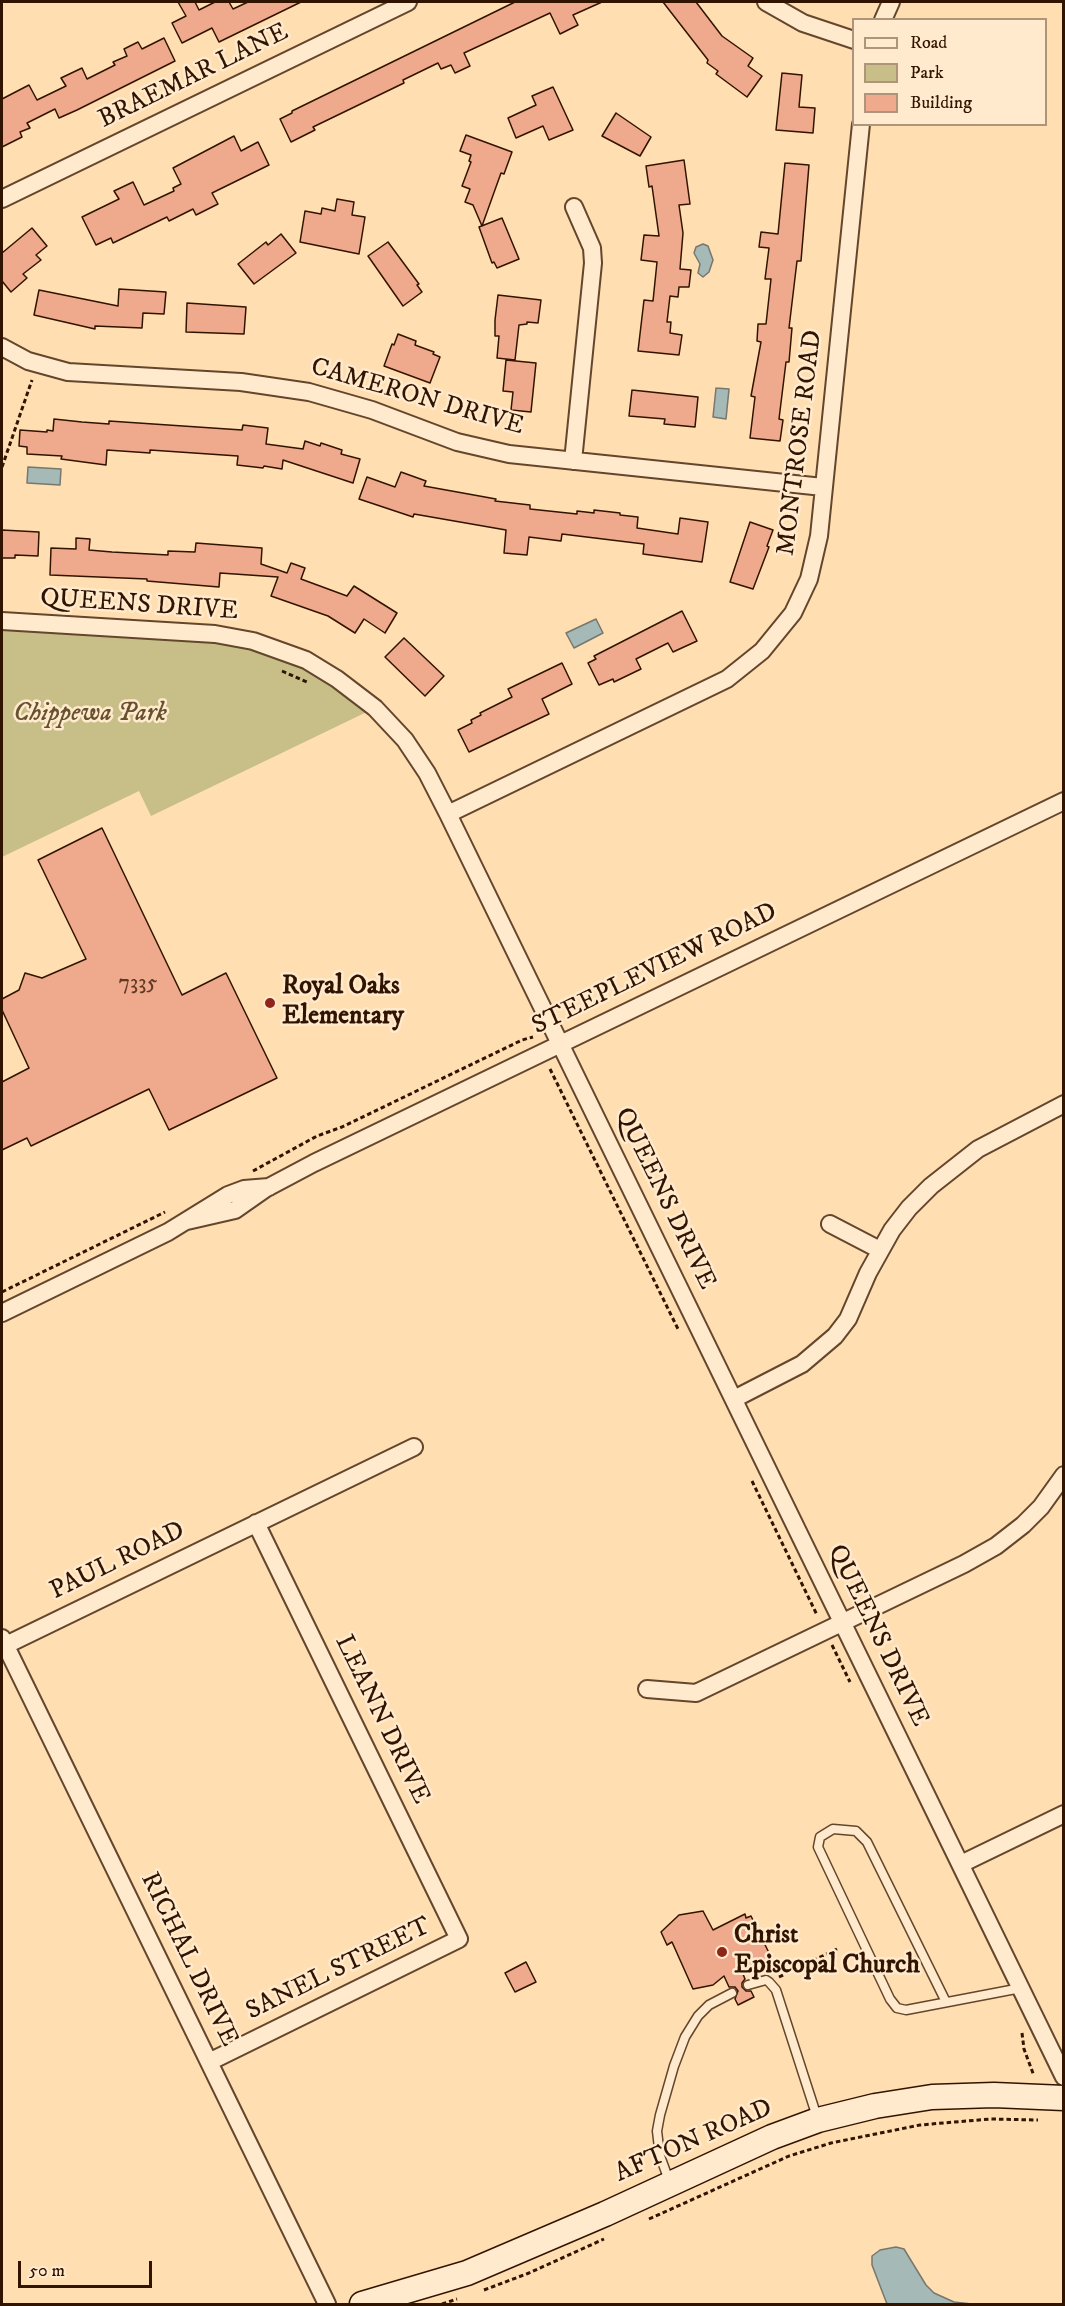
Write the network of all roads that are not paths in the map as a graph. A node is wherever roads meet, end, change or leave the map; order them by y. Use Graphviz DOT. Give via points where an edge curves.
graph roads {
  1 [pos="408,2"];
  2 [pos="766,2"];
  3 [pos="891,2"];
  4 [pos="884,18"];
  5 [pos="852,39"];
  6 [pos="861,126"];
  7 [pos="2,199"];
  8 [pos="574,207"];
  9 [pos="2,347"];
  10 [pos="573,461"];
  11 [pos="823,487"];
  12 [pos="2,621"];
  13 [pos="1064,801"];
  14 [pos="448,814"];
  15 [pos="559,1044"];
  16 [pos="1064,1104"];
  17 [pos="830,1224"];
  18 [pos="880,1250"];
  19 [pos="2,1313"];
  20 [pos="734,1399"];
  21 [pos="414,1447"];
  22 [pos="1064,1475"];
  23 [pos="256,1523"];
  24 [pos="842,1623"];
  25 [pos="3,1643"];
  26 [pos="647,1689"];
  27 [pos="1064,1814"];
  28 [pos="961,1864"];
  29 [pos="459,1939"];
  30 [pos="748,1985"];
  31 [pos="1021,1988"];
  32 [pos="732,1993"];
  33 [pos="946,2002"];
  34 [pos="210,2062"];
  35 [pos="1064,2077"];
  36 [pos="1064,2098"];
  37 [pos="818,2120"];
  38 [pos="670,2184"];
  39 [pos="327,2304"];
  40 [pos="362,2304"];
  1 -- 7 [label="street, BRAEMAR LANE"];
  2 -- 5 [label="street" via="792,19"];
  3 -- 4 [label="street"];
  6 -- 11 [label="street, MONTROSE ROAD"];
  8 -- 10 [label="street" via="590,241 593,263"];
  9 -- 10 [label="street, CAMERON DRIVE" via="37,364 68,372 289,388 358,405 470,445"];
  10 -- 11 [label="street, CAMERON DRIVE"];
  11 -- 14 [label="street, MONTROSE ROAD" via="816,550 806,586 783,628 750,662 711,687"];
  12 -- 14 [label="street, QUEENS DRIVE" via="226,635 300,658 346,685 390,722 420,762"];
  13 -- 15 [label="street, STEEPLEVIEW ROAD"];
  14 -- 15 [label="street, QUEENS DRIVE"];
  15 -- 19 [label="street, STEEPLEVIEW ROAD" via="269,1186 235,1210 187,1221"];
  15 -- 20 [label="street, QUEENS DRIVE"];
  16 -- 18 [label="street" via="1002,1134 955,1165 909,1208"];
  17 -- 18 [label="street"];
  18 -- 20 [label="street" via="848,1319 835,1336 802,1364"];
  20 -- 24 [label="street, QUEENS DRIVE"];
  21 -- 23 [label="street, PAUL ROAD"];
  22 -- 24 [label="street" via="1041,1507 996,1546"];
  23 -- 25 [label="street, PAUL ROAD"];
  23 -- 29 [label="street, LEANN DRIVE"];
  24 -- 26 [label="street" via="696,1693"];
  24 -- 28 [label="street, QUEENS DRIVE"];
  25 -- 34 [label="street, RICHAL DRIVE"];
  27 -- 28 [label="street"];
  28 -- 31 [label="street, QUEENS DRIVE"];
  29 -- 34 [label="street, SANEL STREET"];
  30 -- 37 [label="lane" via="761,1980 770,1982 776,1990"];
  31 -- 33 [label="lane"];
  31 -- 35 [label="street, QUEENS DRIVE"];
  32 -- 38 [label="lane" via="698,2016 674,2066 657,2131 660,2156"];
  33 -- 33 [label="lane" via="867,1842 856,1831 833,1829 820,1837 818,1847 890,1999 897,2008 906,2010"];
  34 -- 39 [label="street, RICHAL DRIVE"];
  36 -- 37 [label="street, AFTON ROAD" via="932,2097"];
  37 -- 38 [label="street, AFTON ROAD"];
  38 -- 40 [label="street, AFTON ROAD" via="467,2273"];
}
